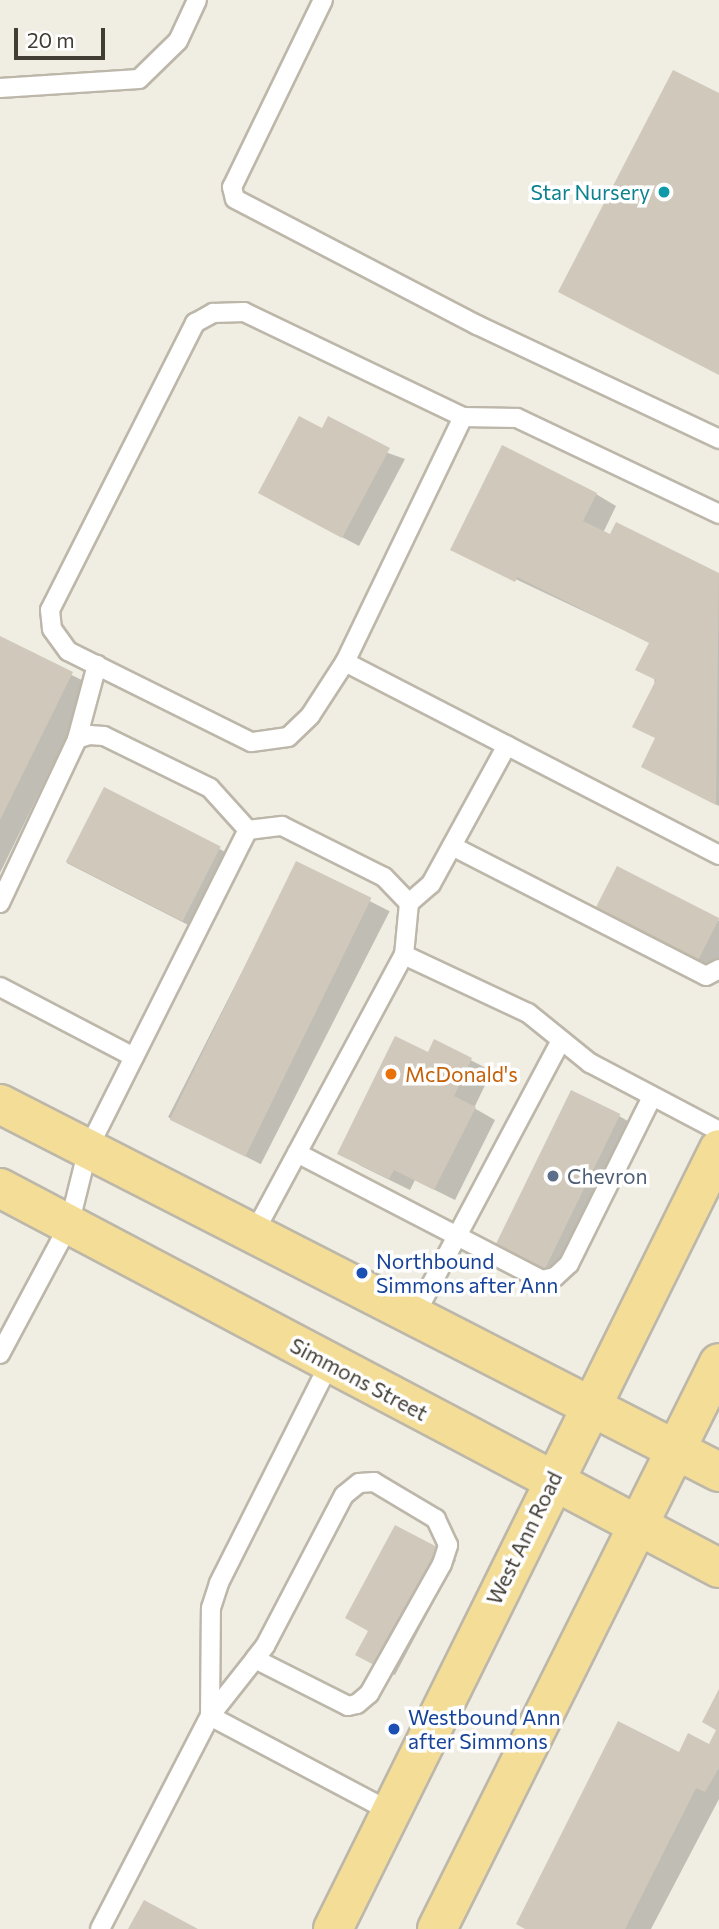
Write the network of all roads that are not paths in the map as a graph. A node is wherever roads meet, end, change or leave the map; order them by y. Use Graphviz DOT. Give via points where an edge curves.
graph roads {
  1 [pos="197,0"];
  2 [pos="323,0"];
  3 [pos="0,88"];
  4 [pos="463,417"];
  5 [pos="719,439"];
  6 [pos="719,513"];
  7 [pos="345,662"];
  8 [pos="97,665"];
  9 [pos="77,739"];
  10 [pos="507,745"];
  11 [pos="248,830"];
  12 [pos="452,846"];
  13 [pos="719,855"];
  14 [pos="0,903"];
  15 [pos="409,903"];
  16 [pos="404,955"];
  17 [pos="719,969"];
  18 [pos="0,988"];
  19 [pos="561,1040"];
  20 [pos="134,1057"];
  21 [pos="651,1099"];
  22 [pos="0,1104"];
  23 [pos="719,1131"];
  24 [pos="88,1149"];
  25 [pos="719,1149"];
  26 [pos="297,1153"];
  27 [pos="0,1188"];
  28 [pos="69,1225"];
  29 [pos="254,1233"];
  30 [pos="457,1236"];
  31 [pos="415,1315"];
  32 [pos="0,1354"];
  33 [pos="719,1363"];
  34 [pos="329,1364"];
  35 [pos="590,1406"];
  36 [pos="677,1450"];
  37 [pos="719,1472"];
  38 [pos="551,1483"];
  39 [pos="638,1527"];
  40 [pos="719,1568"];
  41 [pos="255,1659"];
  42 [pos="210,1716"];
  43 [pos="391,1812"];
  44 [pos="100,1929"];
  45 [pos="333,1929"];
  46 [pos="438,1929"];
  1 -- 3 [label="lane" via="178,41 139,79"];
  2 -- 5 [label="lane" via="232,187 235,199 477,324"];
  4 -- 6 [label="lane" via="517,418"];
  4 -- 7 [label="lane"];
  4 -- 8 [label="lane" via="244,312 213,313 195,323 50,610 52,629 68,651"];
  7 -- 8 [label="lane" via="310,716 276,742 251,742"];
  7 -- 10 [label="lane"];
  8 -- 9 [label="lane"];
  9 -- 11 [label="lane" via="104,736 211,788"];
  9 -- 14 [label="lane"];
  10 -- 12 [label="lane"];
  10 -- 13 [label="lane"];
  11 -- 15 [label="lane" via="282,826 384,877"];
  11 -- 20 [label="lane"];
  12 -- 15 [label="lane" via="431,884"];
  12 -- 17 [label="lane" via="706,976"];
  15 -- 16 [label="lane"];
  16 -- 19 [label="lane" via="527,1013"];
  16 -- 26 [label="lane"];
  18 -- 20 [label="lane"];
  19 -- 21 [label="lane"];
  19 -- 30 [label="lane"];
  20 -- 24 [label="lane"];
  21 -- 23 [label="lane"];
  21 -- 30 [label="lane" via="569,1264 555,1278 542,1280"];
  22 -- 24 [label="main road"];
  24 -- 28 [label="lane"];
  24 -- 29 [label="main road"];
  25 -- 35 [label="main road, West Ann Road"];
  26 -- 29 [label="lane"];
  26 -- 30 [label="lane"];
  27 -- 28 [label="main road, Simmons Street"];
  28 -- 32 [label="lane"];
  28 -- 34 [label="main road, Simmons Street"];
  29 -- 31 [label="main road"];
  30 -- 31 [label="lane"];
  31 -- 35 [label="main road"];
  33 -- 36 [label="main road"];
  34 -- 38 [label="main road, Simmons Street"];
  34 -- 42 [label="lane" via="219,1583 211,1608"];
  35 -- 36 [label="main road"];
  35 -- 38 [label="main road, West Ann Road"];
  36 -- 37 [label="main road"];
  36 -- 39 [label="main road"];
  38 -- 39 [label="main road, Simmons Street"];
  38 -- 43 [label="main road, West Ann Road"];
  39 -- 40 [label="main road, Simmons Street"];
  39 -- 46 [label="main road"];
  41 -- 41 [label="lane" via="348,1706 369,1694 442,1564 447,1545 436,1519 374,1482 359,1483 344,1495"];
  41 -- 42 [label="lane"];
  42 -- 43 [label="lane"];
  42 -- 44 [label="lane"];
  43 -- 45 [label="main road, West Ann Road"];
}
